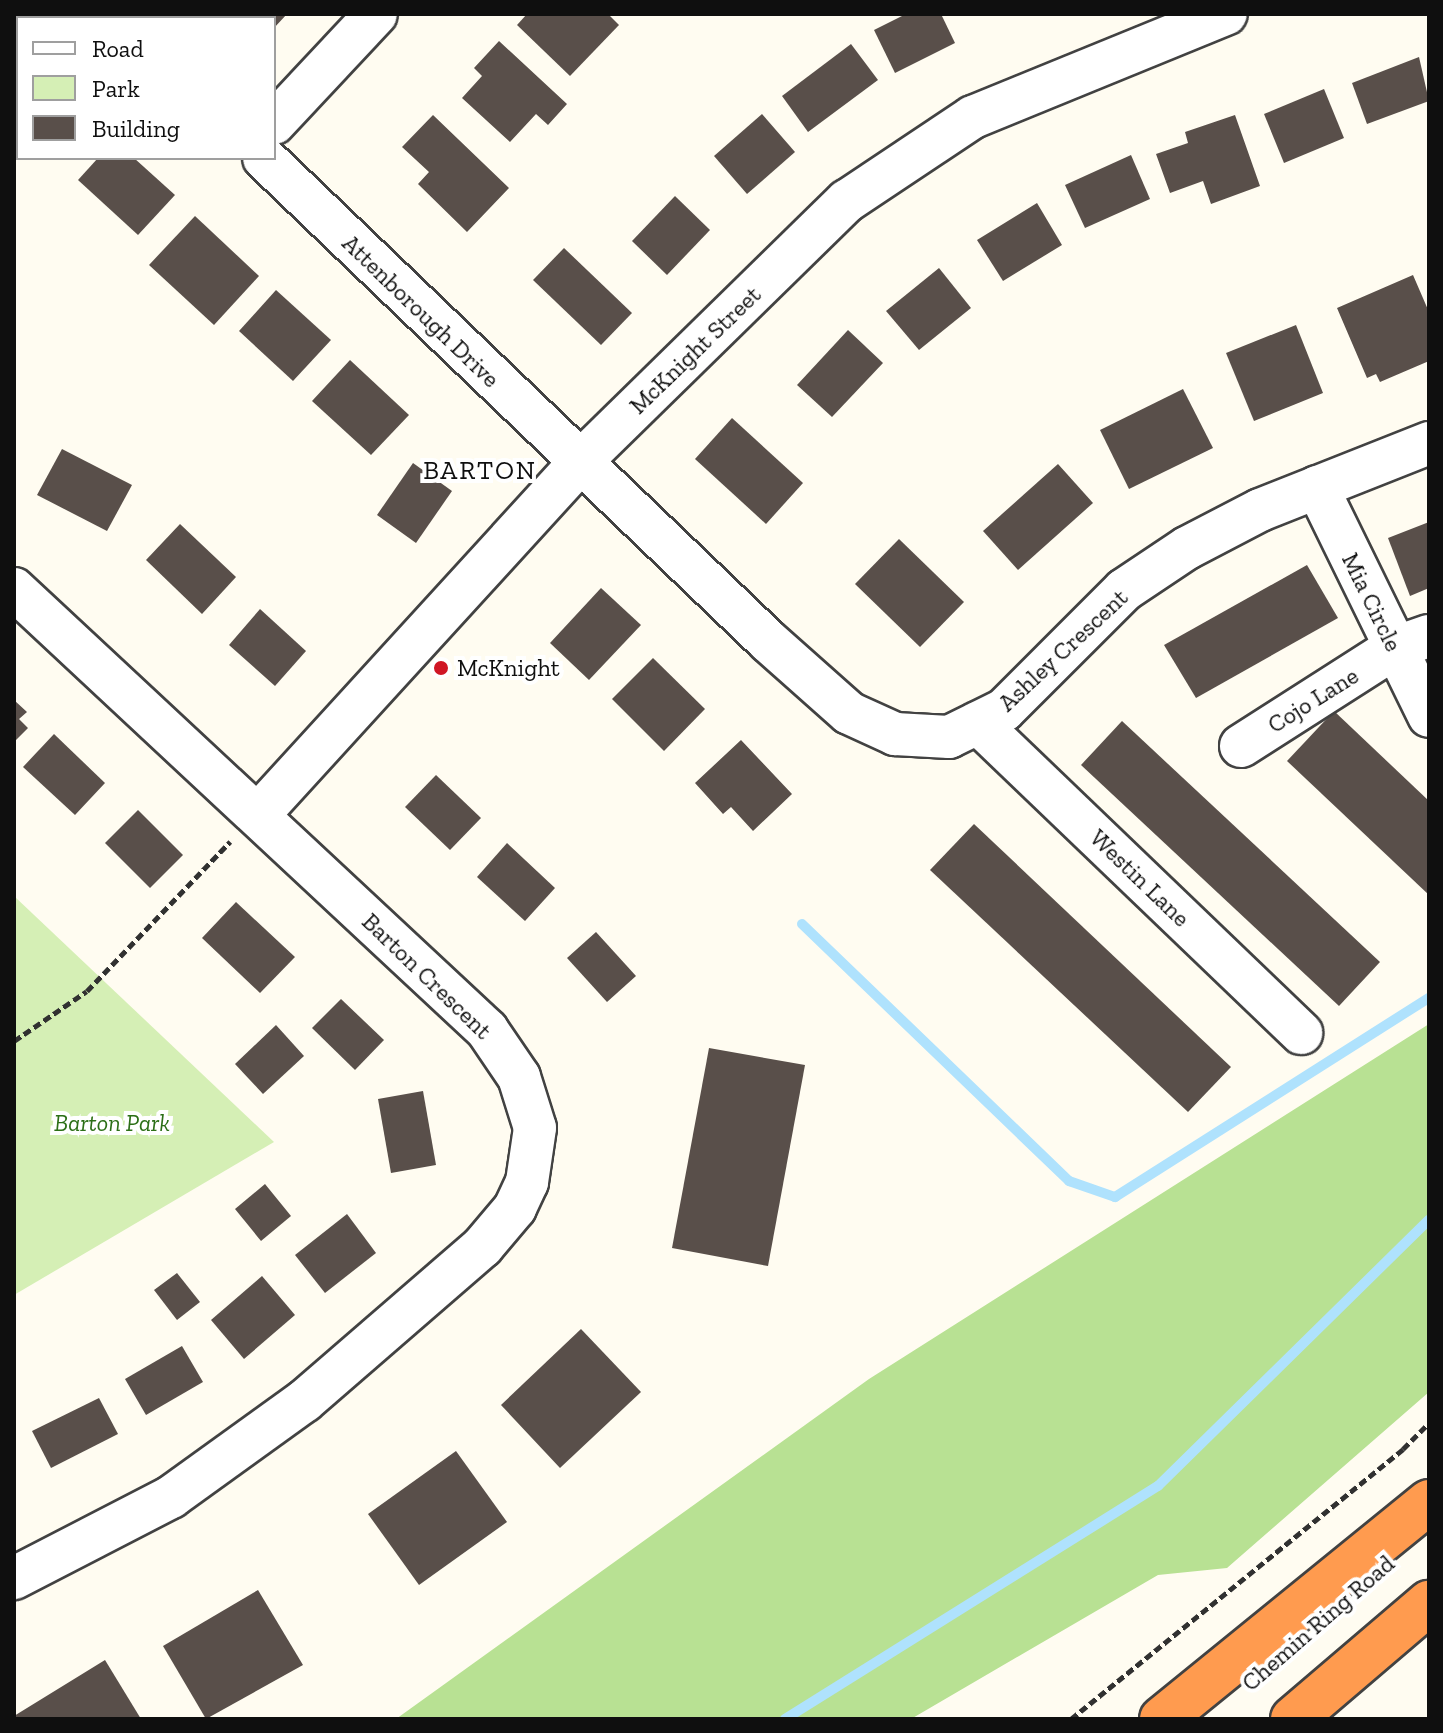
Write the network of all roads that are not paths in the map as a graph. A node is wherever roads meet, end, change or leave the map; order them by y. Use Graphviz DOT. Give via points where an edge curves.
graph roads {
  1 [pos="376,14"];
  2 [pos="1226,14"];
  3 [pos="276,121"];
  4 [pos="266,160"];
  5 [pos="1429,443"];
  6 [pos="578,464"];
  7 [pos="1317,487"];
  8 [pos="14,589"];
  9 [pos="1412,642"];
  10 [pos="1429,716"];
  11 [pos="978,723"];
  12 [pos="1241,746"];
  13 [pos="247,825"];
  14 [pos="1301,1033"];
  15 [pos="1429,1502"];
  16 [pos="1429,1526"];
  17 [pos="14,1578"];
  18 [pos="1429,1603"];
  19 [pos="1429,1637"];
  20 [pos="1162,1719"];
  21 [pos="1207,1719"];
  22 [pos="1293,1719"];
  23 [pos="1340,1719"];
  1 -- 3 [label="street"];
  2 -- 6 [label="street, McKnight Street" via="973,117 847,201"];
  4 -- 6 [label="street, Attenborough Drive"];
  5 -- 7 [label="street, Ashley Crescent"];
  6 -- 11 [label="street, Ashley Crescent" via="849,713 895,734 949,737"];
  6 -- 13 [label="street, McKnight Street"];
  7 -- 9 [label="street, Mia Circle"];
  7 -- 11 [label="street, Ashley Crescent" via="1187,548 1124,590 1004,710"];
  8 -- 13 [label="street, Barton Crescent"];
  9 -- 10 [label="street, Mia Circle"];
  9 -- 12 [label="street, Cojo Lane"];
  11 -- 14 [label="street, Westin Lane"];
  13 -- 17 [label="street, Barton Crescent" via="487,1030 519,1077 535,1128 527,1182 515,1208 482,1247 304,1401 171,1497"];
  15 -- 20 [label="highway"];
  16 -- 21 [label="highway, Chemin Ring Road"];
  18 -- 22 [label="highway"];
  19 -- 23 [label="highway"];
}
